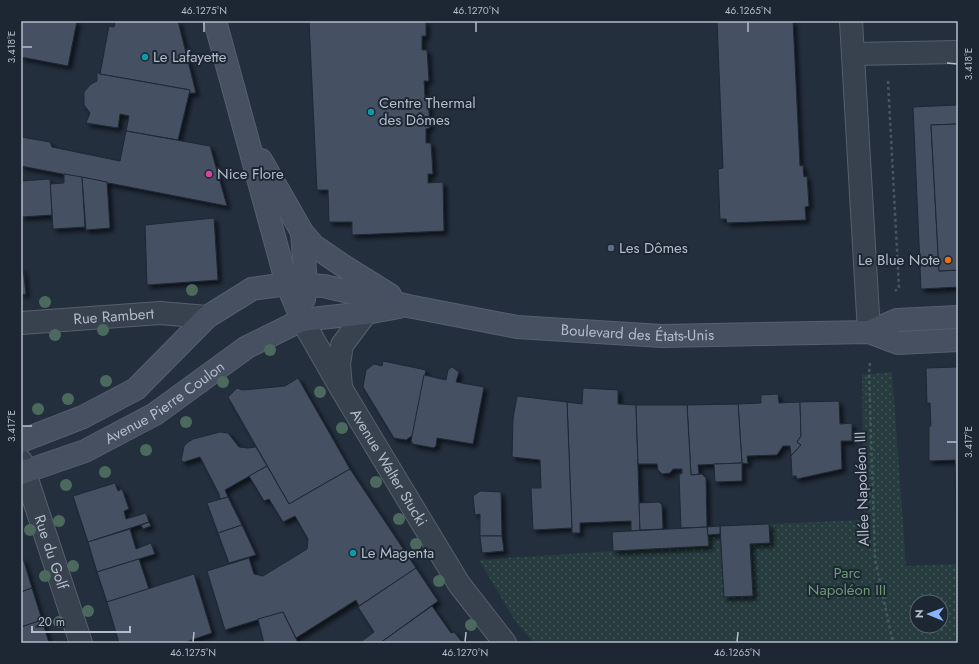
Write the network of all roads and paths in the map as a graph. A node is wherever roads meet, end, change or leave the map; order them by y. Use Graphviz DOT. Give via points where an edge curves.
graph roads {
  1 [pos="215,21"];
  2 [pos="851,21"];
  3 [pos="958,52"];
  4 [pos="853,54"];
  5 [pos="886,54"];
  6 [pos="245,132"];
  7 [pos="302,232"];
  8 [pos="296,284"];
  9 [pos="408,306"];
  10 [pos="366,313"];
  11 [pos="207,317"];
  12 [pos="958,317"];
  13 [pos="302,320"];
  14 [pos="21,323"];
  15 [pos="869,324"];
  16 [pos="958,340"];
  17 [pos="342,390"];
  18 [pos="21,441"];
  19 [pos="22,468"];
  20 [pos="81,643"];
  21 [pos="505,643"];
  22 [pos="893,643"];
  1 -- 6 [label="main road, Boulevard des États-Unis"];
  2 -- 4 [label="street"];
  3 -- 5 [label="street"];
  4 -- 5 [label="street"];
  4 -- 15 [label="street"];
  5 -- 15 [label="path" via="899,288"];
  6 -- 7 [label="main road, Boulevard des États-Unis"];
  6 -- 8 [label="main road, Boulevard des États-Unis"];
  7 -- 8 [label="main road"];
  7 -- 9 [label="main road, Boulevard des États-Unis" via="314,246"];
  8 -- 9 [label="main road, Boulevard des États-Unis" via="324,286"];
  8 -- 11 [label="main road, Avenue Pierre Coulon" via="252,289"];
  8 -- 13 [label="main road, Boulevard des États-Unis"];
  9 -- 10 [label="main road, Boulevard des États-Unis"];
  9 -- 15 [label="main road, Boulevard des États-Unis" via="517,328 654,336"];
  10 -- 13 [label="main road, Boulevard des États-Unis"];
  10 -- 17 [label="street, Avenue Walter Stucki" via="342,345 339,364"];
  11 -- 14 [label="street, Rue Rambert" via="160,313"];
  11 -- 18 [label="main road, Avenue Pierre Coulon" via="136,389 83,417"];
  12 -- 15 [label="main road, Boulevard des États-Unis"];
  13 -- 17 [label="street, Avenue Walter Stucki"];
  13 -- 19 [label="main road, Avenue Pierre Coulon" via="246,347 155,414 85,451"];
  15 -- 16 [label="main road, Boulevard des États-Unis" via="898,343"];
  15 -- 22 [label="path, Allée Napoléon III" via="876,559"];
  17 -- 21 [label="street, Avenue Walter Stucki" via="459,584"];
  19 -- 20 [label="street, Rue du Golf"];
}
